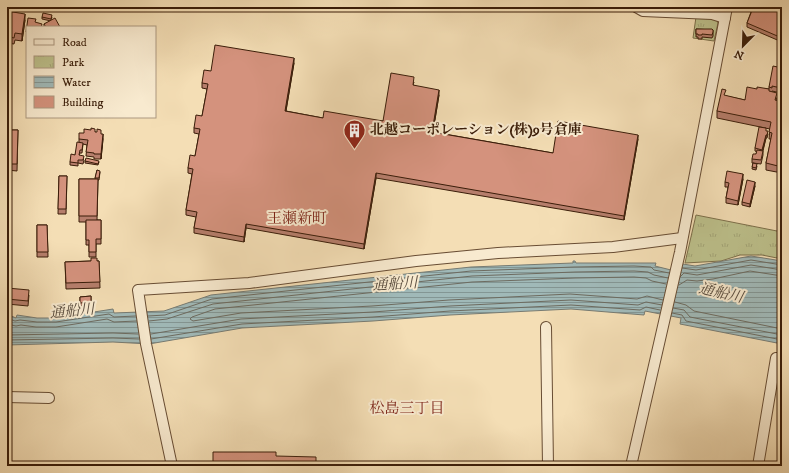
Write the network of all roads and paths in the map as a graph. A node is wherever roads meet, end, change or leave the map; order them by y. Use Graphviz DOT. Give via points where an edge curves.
graph roads {
  1 [pos="636,7"];
  2 [pos="727,7"];
  3 [pos="725,18"];
  4 [pos="682,238"];
  5 [pos="546,327"];
  6 [pos="776,358"];
  7 [pos="7,397"];
  8 [pos="49,398"];
  9 [pos="172,466"];
  10 [pos="548,466"];
  11 [pos="631,466"];
  12 [pos="758,466"];
  1 -- 3 [label="street" via="643,11 712,14"];
  2 -- 3 [label="street"];
  3 -- 4 [label="street"];
  4 -- 9 [label="street" via="613,247 423,260 249,283 138,290 146,344"];
  4 -- 11 [label="street"];
  5 -- 10 [label="street"];
  6 -- 12 [label="street"];
  7 -- 8 [label="street"];
}
